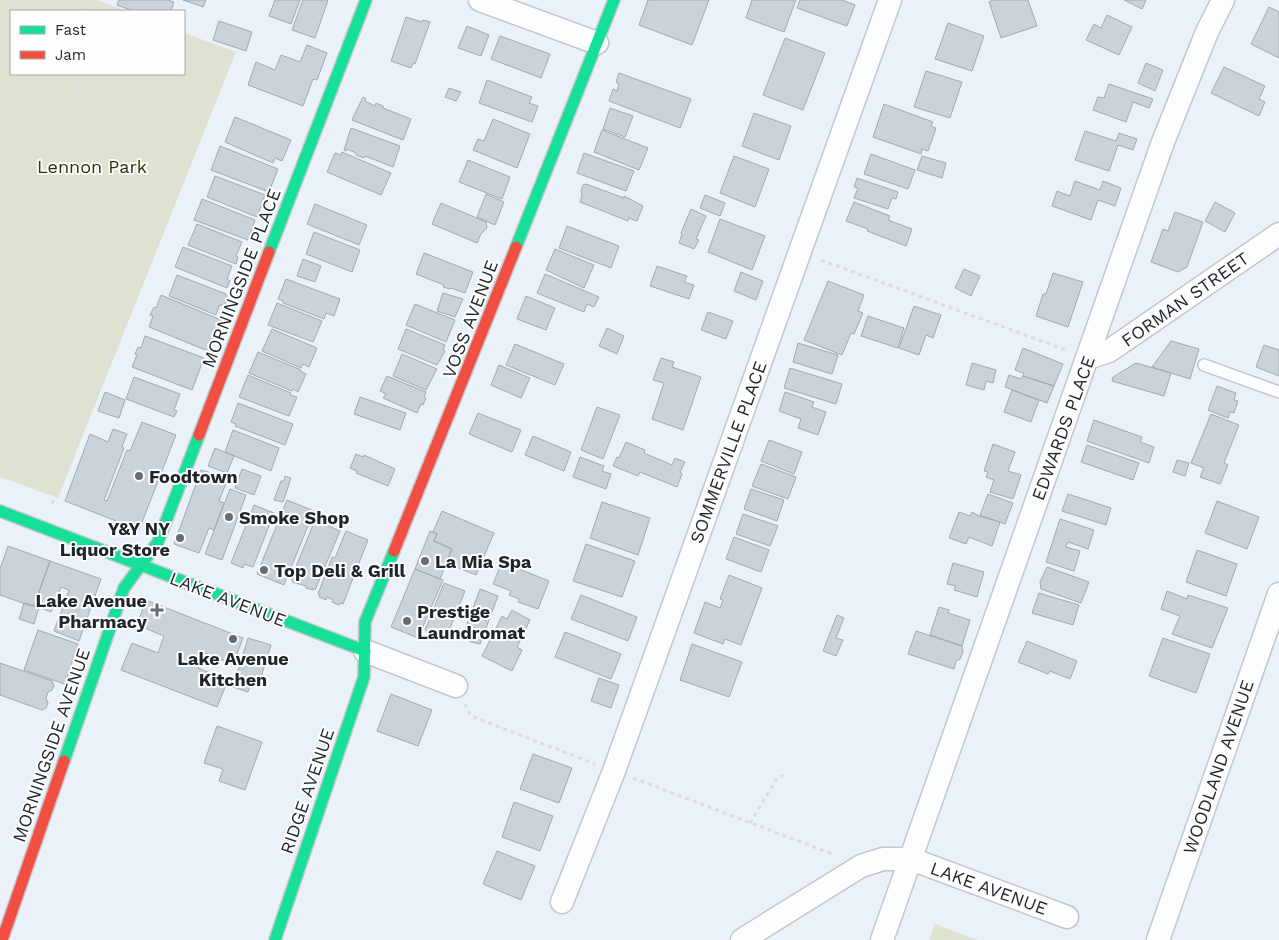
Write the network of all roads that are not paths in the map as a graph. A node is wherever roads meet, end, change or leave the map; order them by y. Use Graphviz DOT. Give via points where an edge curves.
graph roads {
  1 [pos="366,0"];
  2 [pos="480,0"];
  3 [pos="614,0"];
  4 [pos="890,0"];
  5 [pos="1223,0"];
  6 [pos="597,43"];
  7 [pos="1279,234"];
  8 [pos="1088,358"];
  9 [pos="1204,365"];
  10 [pos="1279,392"];
  11 [pos="0,511"];
  12 [pos="141,566"];
  13 [pos="1279,594"];
  14 [pos="365,651"];
  15 [pos="456,686"];
  16 [pos="911,859"];
  17 [pos="562,902"];
  18 [pos="1067,917"];
  19 [pos="2,940"];
  20 [pos="275,940"];
  21 [pos="742,940"];
  22 [pos="882,940"];
  23 [pos="1158,940"];
  1 -- 12 [label="street, MORNINGSIDE PLACE" via="158,542"];
  2 -- 6 [label="street"];
  3 -- 6 [label="street, VOSS AVENUE"];
  4 -- 17 [label="street, SOMMERVILLE PLACE" via="614,771"];
  5 -- 8 [label="street, EDWARDS PLACE" via="1163,142"];
  6 -- 14 [label="street, VOSS AVENUE" via="366,622"];
  7 -- 8 [label="street, FORMAN STREET" via="1109,352"];
  8 -- 16 [label="street, EDWARDS PLACE"];
  9 -- 10 [label="lane"];
  11 -- 12 [label="street, LAKE AVENUE"];
  12 -- 14 [label="street, LAKE AVENUE"];
  12 -- 19 [label="street, MORNINGSIDE AVENUE" via="124,588"];
  13 -- 23 [label="street, WOODLAND AVENUE"];
  14 -- 15 [label="street, LAKE AVENUE"];
  14 -- 20 [label="street, RIDGE AVENUE" via="364,677"];
  16 -- 18 [label="street, LAKE AVENUE"];
  16 -- 21 [label="street" via="883,859 861,866"];
  16 -- 22 [label="street, EDWARDS PLACE"];
}
